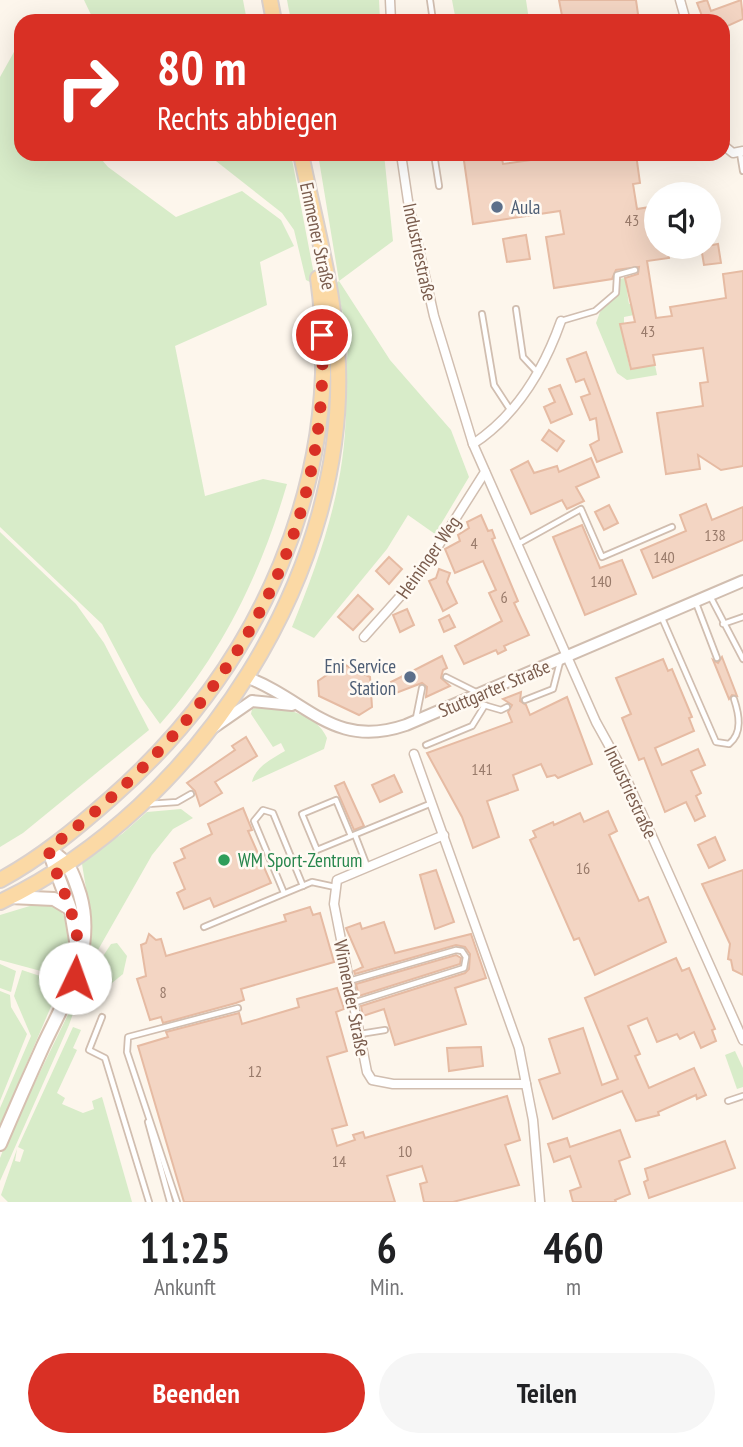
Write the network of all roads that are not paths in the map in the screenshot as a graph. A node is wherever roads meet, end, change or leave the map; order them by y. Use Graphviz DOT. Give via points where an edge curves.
graph roads {
  1 [pos="741,152"];
  2 [pos="302,161"];
  3 [pos="302,161"];
  4 [pos="402,161"];
  5 [pos="435,161"];
  6 [pos="743,172"];
  7 [pos="439,187"];
  8 [pos="635,270"];
  9 [pos="516,309"];
  10 [pos="482,314"];
  11 [pos="561,321"];
  12 [pos="537,372"];
  13 [pos="512,412"];
  14 [pos="473,444"];
  15 [pos="485,472"];
  16 [pos="672,527"];
  17 [pos="517,544"];
  18 [pos="743,581"];
  19 [pos="710,596"];
  20 [pos="696,602"];
  21 [pos="662,617"];
  22 [pos="743,617"];
  23 [pos="723,624"];
  24 [pos="364,637"];
  25 [pos="564,658"];
  26 [pos="717,658"];
  27 [pos="743,659"];
  28 [pos="227,669"];
  29 [pos="246,677"];
  30 [pos="446,677"];
  31 [pos="422,688"];
  32 [pos="479,694"];
  33 [pos="466,699"];
  34 [pos="734,699"];
  35 [pos="266,700"];
  36 [pos="524,700"];
  37 [pos="485,705"];
  38 [pos="298,706"];
  39 [pos="507,707"];
  40 [pos="415,721"];
  41 [pos="213,728"];
  42 [pos="426,745"];
  43 [pos="414,754"];
  44 [pos="191,794"];
  45 [pos="432,803"];
  46 [pos="140,805"];
  47 [pos="353,835"];
  48 [pos="444,835"];
  49 [pos="48,849"];
  50 [pos="68,862"];
  51 [pos="367,866"];
  52 [pos="55,871"];
  53 [pos="0,880"];
  54 [pos="303,886"];
  55 [pos="335,887"];
  56 [pos="285,894"];
  57 [pos="5,899"];
  58 [pos="71,911"];
  59 [pos="204,927"];
  60 [pos="79,967"];
  61 [pos="348,981"];
  62 [pos="353,1003"];
  63 [pos="238,1008"];
  64 [pos="102,1017"];
  65 [pos="385,1030"];
  66 [pos="359,1034"];
  67 [pos="743,1040"];
  68 [pos="526,1084"];
  69 [pos="743,1096"];
  70 [pos="728,1101"];
  71 [pos="148,1117"];
  72 [pos="0,1144"];
  73 [pos="149,1202"];
  74 [pos="170,1202"];
  75 [pos="177,1202"];
  76 [pos="540,1202"];
  1 -- 6 [label="lane"];
  2 -- 28 [label="main road, Emmener Straße" via="320,292 323,356 316,434 302,505 281,569"];
  3 -- 29 [label="main road, Emmener Straße" via="337,348 333,448 302,565"];
  4 -- 14 [label="street, Industriestraße" via="434,316"];
  5 -- 7 [label="lane"];
  8 -- 11 [label="lane" via="617,275 616,293 595,311"];
  9 -- 12 [label="lane" via="523,357"];
  10 -- 13 [label="lane" via="494,385"];
  11 -- 12 [label="street"];
  12 -- 13 [label="street"];
  13 -- 14 [label="street"];
  14 -- 15 [label="street, Industriestraße"];
  15 -- 17 [label="street, Industriestraße"];
  15 -- 24 [label="street, Heininger Weg" via="421,573"];
  16 -- 17 [label="lane" via="602,556 581,509"];
  17 -- 25 [label="street, Industriestraße"];
  18 -- 19 [label="street, Stuttgarter Straße"];
  19 -- 20 [label="street, Stuttgarter Straße"];
  19 -- 23 [label="lane"];
  20 -- 21 [label="street, Stuttgarter Straße"];
  20 -- 26 [label="lane"];
  21 -- 25 [label="street, Stuttgarter Straße"];
  21 -- 34 [label="lane" via="716,742 729,744 735,739 739,723"];
  22 -- 23 [label="lane"];
  23 -- 27 [label="lane"];
  25 -- 32 [label="street, Stuttgarter Straße"];
  25 -- 36 [label="lane" via="554,689"];
  25 -- 67 [label="street, Industriestraße" via="615,747"];
  28 -- 29 [label="main road"];
  28 -- 49 [label="main road, Emmener Straße" via="197,711 141,772"];
  29 -- 35 [label="street" via="255,693"];
  29 -- 38 [label="street, Stuttgarter Straße"];
  29 -- 41 [label="main road, Emmener Straße"];
  30 -- 32 [label="lane"];
  31 -- 40 [label="lane"];
  32 -- 33 [label="street, Stuttgarter Straße"];
  33 -- 37 [label="lane"];
  33 -- 40 [label="street, Stuttgarter Straße"];
  35 -- 38 [label="street"];
  35 -- 41 [label="street" via="242,706"];
  37 -- 39 [label="lane" via="501,710"];
  37 -- 42 [label="lane" via="472,726"];
  38 -- 40 [label="street, Stuttgarter Straße" via="345,730 365,734"];
  41 -- 46 [label="main road, Emmener Straße"];
  43 -- 45 [label="street"];
  44 -- 46 [label="lane" via="177,802"];
  45 -- 47 [label="lane"];
  45 -- 48 [label="street"];
  46 -- 50 [label="main road, Emmener Straße"];
  47 -- 47 [label="lane" via="317,850 302,814 336,800"];
  47 -- 51 [label="lane"];
  48 -- 51 [label="street"];
  48 -- 68 [label="street" via="486,965 519,1048"];
  49 -- 50 [label="main road"];
  49 -- 52 [label="main road"];
  49 -- 53 [label="main road, Emmener Straße"];
  50 -- 52 [label="main road, Emmener Straße"];
  50 -- 60 [label="main road" via="84,911"];
  51 -- 55 [label="street" via="337,880"];
  52 -- 57 [label="main road, Emmener Straße"];
  52 -- 58 [label="main road"];
  54 -- 55 [label="lane" via="312,882"];
  54 -- 56 [label="lane"];
  54 -- 56 [label="lane" via="273,813 263,810 254,821"];
  55 -- 61 [label="street, Winnender Straße"];
  56 -- 59 [label="lane"];
  57 -- 58 [label="main road" via="54,899"];
  58 -- 60 [label="main road"];
  60 -- 72 [label="main road"];
  61 -- 62 [label="street, Winnender Straße"];
  61 -- 62 [label="lane" via="456,950 466,957 464,968"];
  62 -- 66 [label="street, Winnender Straße"];
  63 -- 71 [label="lane" via="128,1037 127,1052"];
  64 -- 73 [label="lane" via="89,1050 105,1058"];
  65 -- 66 [label="lane"];
  66 -- 68 [label="street, Winnender Straße" via="372,1080"];
  68 -- 76 [label="street"];
  69 -- 70 [label="lane"];
  71 -- 74 [label="lane"];
  71 -- 75 [label="lane"];
}
